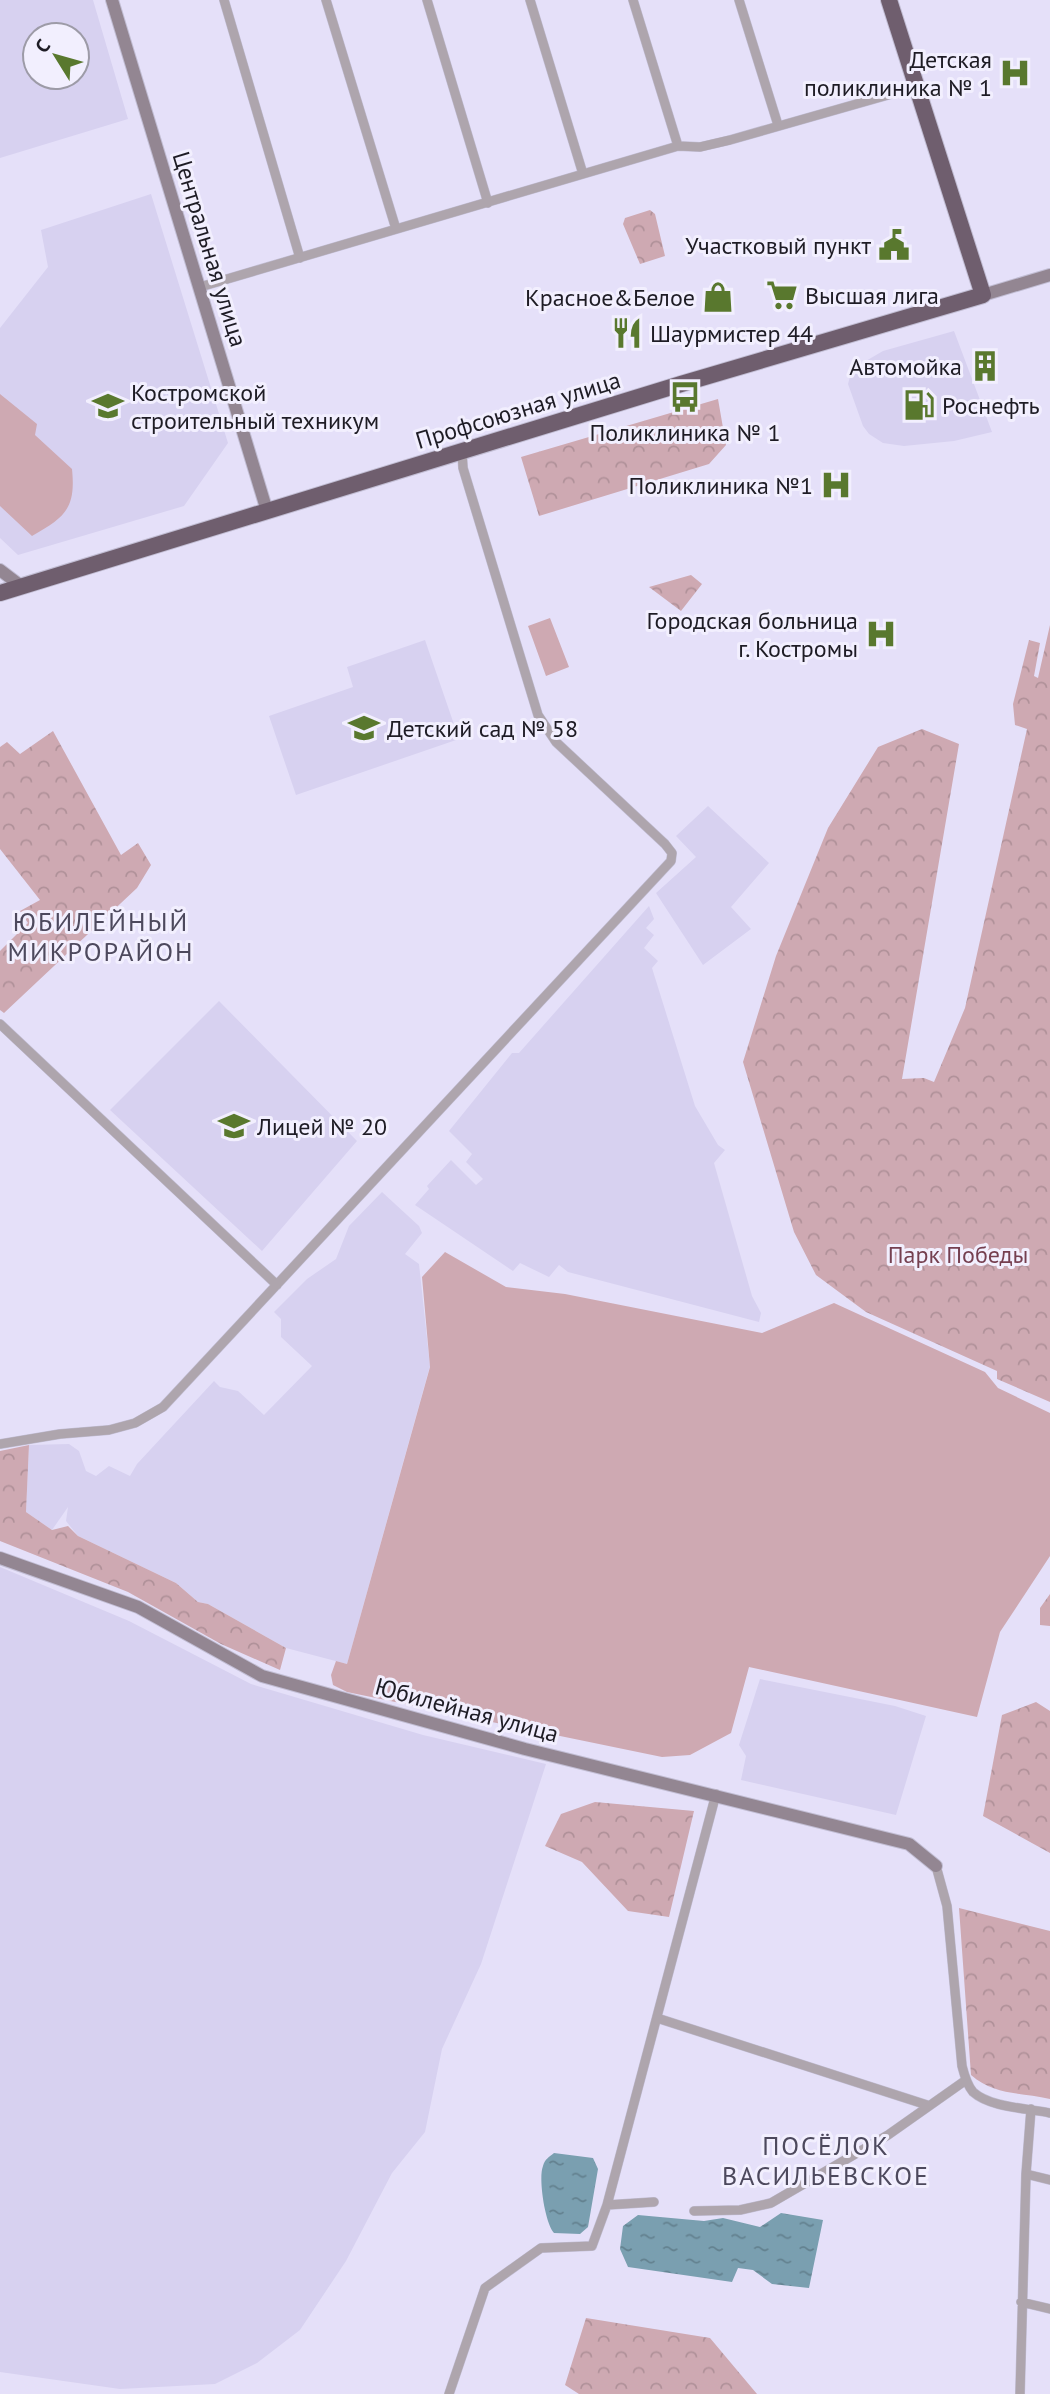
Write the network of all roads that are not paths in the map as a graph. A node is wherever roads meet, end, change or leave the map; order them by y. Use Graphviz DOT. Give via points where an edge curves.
graph roads {
  1 [pos="112,0"];
  2 [pos="224,0"];
  3 [pos="326,0"];
  4 [pos="427,0"];
  5 [pos="530,0"];
  6 [pos="633,0"];
  7 [pos="739,0"];
  8 [pos="889,0"];
  9 [pos="916,88"];
  10 [pos="778,125"];
  11 [pos="678,146"];
  12 [pos="583,174"];
  13 [pos="488,204"];
  14 [pos="396,229"];
  15 [pos="300,258"];
  16 [pos="1050,275"];
  17 [pos="200,286"];
  18 [pos="983,295"];
  19 [pos="462,451"];
  20 [pos="267,511"];
  21 [pos="0,570"];
  22 [pos="21,586"];
  23 [pos="0,593"];
  24 [pos="1,1027"];
  25 [pos="277,1285"];
  26 [pos="0,1444"];
  27 [pos="0,1558"];
  28 [pos="716,1794"];
  29 [pos="936,1866"];
  30 [pos="657,2018"];
  31 [pos="966,2080"];
  32 [pos="927,2105"];
  33 [pos="1031,2109"];
  34 [pos="1050,2113"];
  35 [pos="1026,2174"];
  36 [pos="1050,2180"];
  37 [pos="654,2202"];
  38 [pos="607,2205"];
  39 [pos="694,2211"];
  40 [pos="1021,2302"];
  41 [pos="1050,2309"];
  42 [pos="449,2394"];
  43 [pos="1020,2394"];
  1 -- 17 [label="street, Центральная улица"];
  2 -- 15 [label="street"];
  3 -- 14 [label="street"];
  4 -- 13 [label="street"];
  5 -- 12 [label="street"];
  6 -- 11 [label="street"];
  7 -- 10 [label="street"];
  8 -- 9 [label="highway"];
  9 -- 10 [label="street"];
  9 -- 18 [label="highway"];
  10 -- 11 [label="street" via="710,145"];
  11 -- 12 [label="street"];
  12 -- 13 [label="street"];
  13 -- 14 [label="street"];
  14 -- 15 [label="street"];
  15 -- 17 [label="street"];
  16 -- 18 [label="street, Профсоюзная улица"];
  17 -- 20 [label="street, Центральная улица"];
  18 -- 19 [label="highway, Профсоюзная улица"];
  19 -- 20 [label="highway, Профсоюзная улица"];
  19 -- 25 [label="street" via="463,468 538,715 556,742 665,844 671,861"];
  20 -- 22 [label="highway, Профсоюзная улица"];
  21 -- 22 [label="street"];
  22 -- 23 [label="highway, Профсоюзная улица"];
  24 -- 25 [label="street"];
  25 -- 26 [label="street" via="163,1406 135,1423"];
  27 -- 28 [label="street, Юбилейная улица" via="138,1607 262,1676 526,1749"];
  28 -- 29 [label="street, Юбилейная улица" via="909,1844"];
  28 -- 30 [label="street"];
  29 -- 31 [label="street" via="947,1906"];
  30 -- 32 [label="street"];
  30 -- 38 [label="street"];
  31 -- 32 [label="street"];
  31 -- 33 [label="street" via="972,2091 985,2098"];
  32 -- 39 [label="street" via="888,2135 771,2203 740,2210"];
  33 -- 34 [label="street"];
  33 -- 35 [label="street"];
  35 -- 36 [label="street"];
  35 -- 40 [label="street"];
  37 -- 38 [label="street"];
  38 -- 42 [label="street" via="592,2246 541,2248 485,2288"];
  40 -- 41 [label="street"];
  40 -- 43 [label="street"];
}
